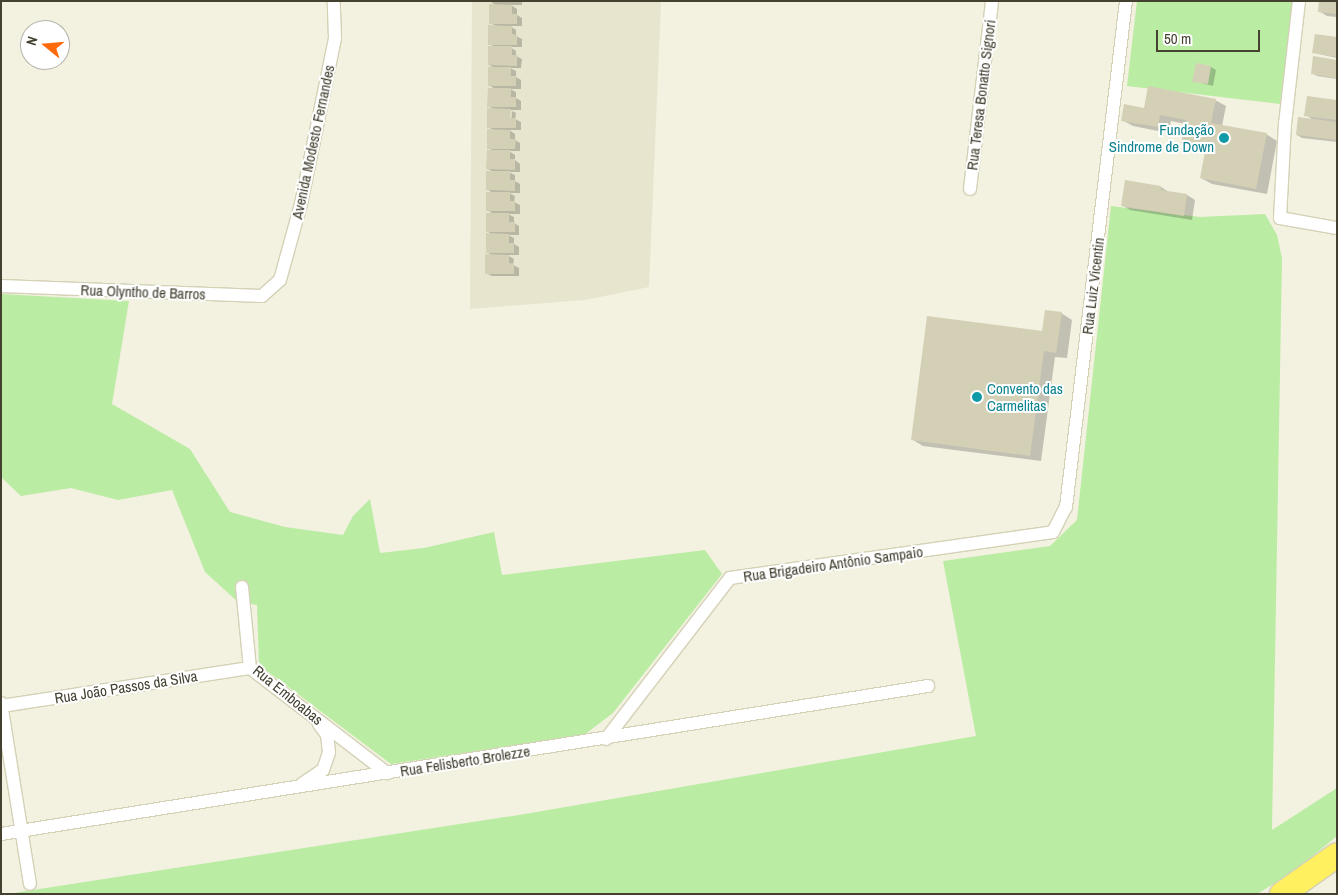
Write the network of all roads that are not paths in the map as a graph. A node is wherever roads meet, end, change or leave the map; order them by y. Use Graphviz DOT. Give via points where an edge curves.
graph roads {
  1 [pos="334,1"];
  2 [pos="992,1"];
  3 [pos="1126,1"];
  4 [pos="1299,1"];
  5 [pos="970,189"];
  6 [pos="1337,228"];
  7 [pos="280,280"];
  8 [pos="1,286"];
  9 [pos="1018,539"];
  10 [pos="242,587"];
  11 [pos="250,668"];
  12 [pos="928,686"];
  13 [pos="1,705"];
  14 [pos="312,716"];
  15 [pos="606,739"];
  16 [pos="387,773"];
  17 [pos="298,787"];
  18 [pos="20,831"];
  19 [pos="1,834"];
  20 [pos="1337,855"];
  21 [pos="30,884"];
  22 [pos="1282,894"];
  1 -- 7 [label="street, Avenida Modesto Fernandes" via="336,38 301,204"];
  2 -- 5 [label="street, Rua Teresa Bonatto Signori"];
  3 -- 9 [label="street, Rua Luiz Vicentin" via="1066,507 1053,532"];
  4 -- 6 [label="street" via="1280,218"];
  7 -- 8 [label="street, Rua Olyntho de Barros" via="262,296"];
  9 -- 15 [label="street, Rua Brigadeiro Antônio Sampaio" via="730,578"];
  10 -- 11 [label="street, Rua Emboabas"];
  11 -- 13 [label="street, Rua João Passos da Silva"];
  11 -- 14 [label="street, Rua Emboabas"];
  12 -- 15 [label="street, Rua Felisberto Brolezze"];
  13 -- 18 [label="street"];
  14 -- 16 [label="street, Rua Emboabas"];
  14 -- 17 [label="street" via="327,735 329,753 323,770"];
  15 -- 16 [label="street, Rua Felisberto Brolezze"];
  16 -- 17 [label="street, Rua Felisberto Brolezze"];
  17 -- 18 [label="street, Rua Felisberto Brolezze"];
  18 -- 19 [label="street, Rua Felisberto Brolezze"];
  18 -- 21 [label="street"];
  20 -- 22 [label="highway"];
}
